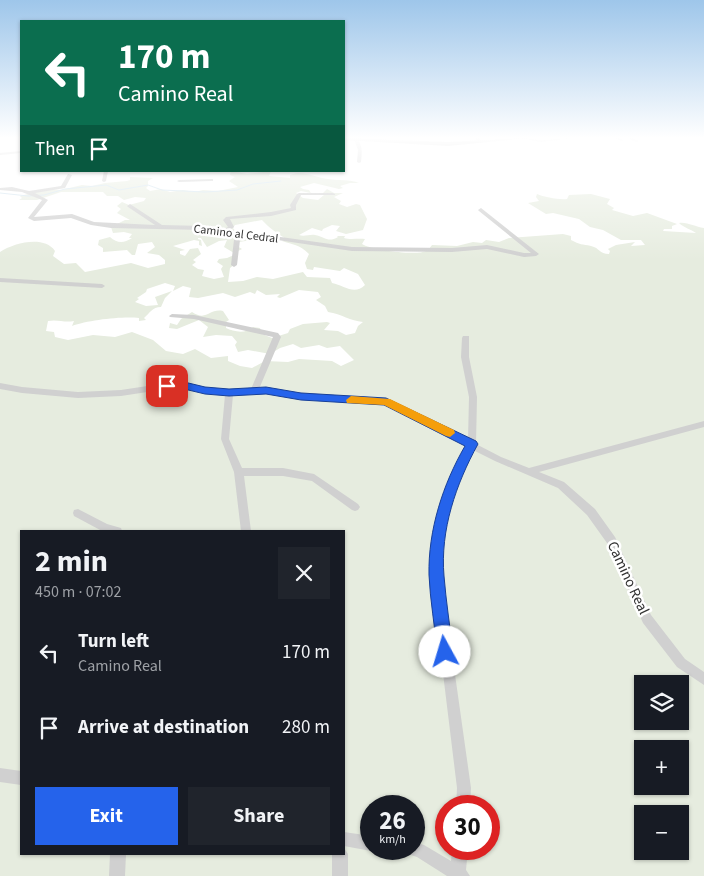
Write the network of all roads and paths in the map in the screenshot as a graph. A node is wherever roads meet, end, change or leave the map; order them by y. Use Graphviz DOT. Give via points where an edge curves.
graph roads {
  1 [pos="68,179"];
  2 [pos="105,179"];
  3 [pos="211,180"];
  4 [pos="179,181"];
  5 [pos="104,182"];
  6 [pos="182,186"];
  7 [pos="0,189"];
  8 [pos="333,194"];
  9 [pos="35,195"];
  10 [pos="130,206"];
  11 [pos="481,210"];
  12 [pos="163,228"];
  13 [pos="225,231"];
  14 [pos="241,233"];
  15 [pos="234,265"];
  16 [pos="0,280"];
  17 [pos="102,286"];
  18 [pos="172,316"];
  19 [pos="466,338"];
  20 [pos="0,386"];
  21 [pos="254,391"];
  22 [pos="229,393"];
  23 [pos="704,424"];
  24 [pos="472,444"];
  25 [pos="530,471"];
  26 [pos="239,472"];
  27 [pos="355,507"];
  28 [pos="78,513"];
  29 [pos="113,530"];
  30 [pos="246,530"];
  31 [pos="704,679"];
  32 [pos="0,775"];
  33 [pos="20,778"];
  34 [pos="464,795"];
  35 [pos="345,839"];
  36 [pos="360,841"];
  37 [pos="425,854"];
  38 [pos="118,855"];
  39 [pos="340,855"];
  40 [pos="460,860"];
  41 [pos="460,875"];
  42 [pos="117,876"];
  43 [pos="340,876"];
  1 -- 9 [label="street" via="63,187"];
  2 -- 5 [label="street"];
  3 -- 4 [label="street"];
  4 -- 6 [label="street"];
  7 -- 9 [label="street" via="13,188"];
  8 -- 13 [label="street" via="298,194 294,209 228,218 226,220 231,227"];
  9 -- 12 [label="street, Camino al Cedral" via="45,202 31,218 34,220 72,216 93,224"];
  10 -- 12 [label="street"];
  11 -- 14 [label="street, Camino al Cedral" via="536,254 524,255 487,247 352,249"];
  12 -- 13 [label="street, Camino al Cedral"];
  13 -- 14 [label="street, Camino al Cedral"];
  14 -- 15 [label="street"];
  16 -- 17 [label="street"];
  18 -- 21 [label="street" via="194,317 276,335 278,337"];
  19 -- 24 [label="street" via="465,357 473,397"];
  20 -- 22 [label="street, Camino Real" via="78,395 180,384"];
  21 -- 22 [label="street, Camino Real"];
  21 -- 24 [label="street, Camino Real" via="386,402"];
  22 -- 26 [label="street" via="225,439"];
  23 -- 25 [label="street"];
  24 -- 25 [label="street, Camino Real" via="498,459"];
  24 -- 34 [label="street" via="460,465 442,517 436,574"];
  25 -- 31 [label="street, Camino Real" via="561,485 591,512 611,540 647,619 681,663"];
  26 -- 27 [label="street" via="283,472 314,478"];
  26 -- 30 [label="street"];
  28 -- 29 [label="street"];
  32 -- 33 [label="street"];
  35 -- 36 [label="street"];
  37 -- 41 [label="street"];
  38 -- 42 [label="street"];
  39 -- 43 [label="street"];
  40 -- 41 [label="street"];
}
